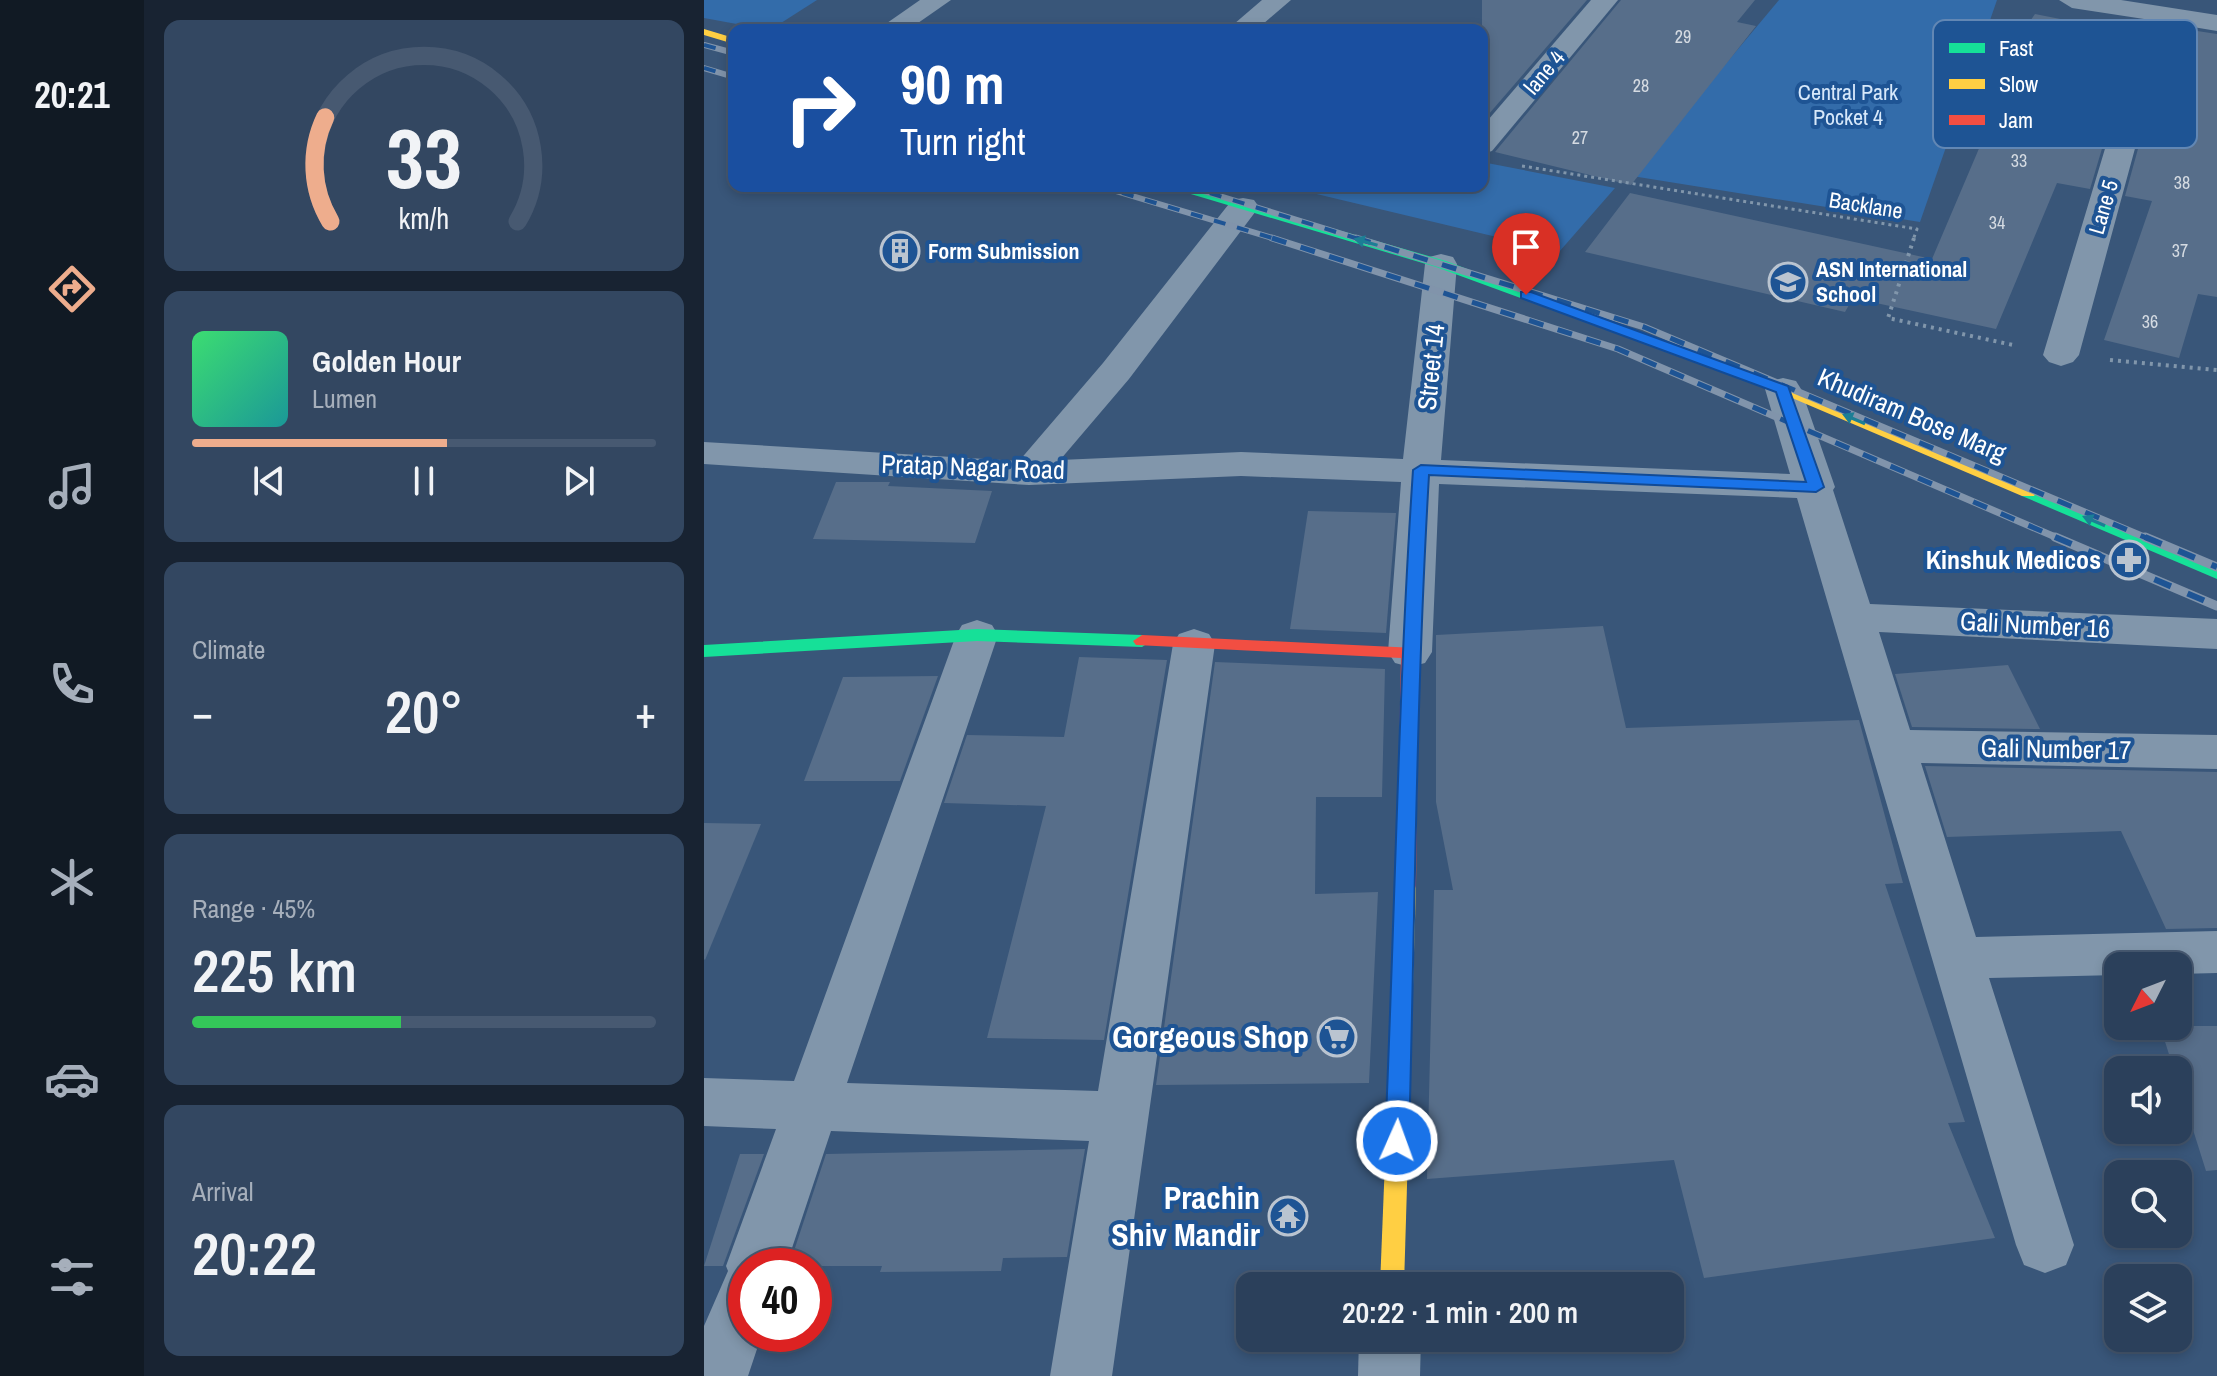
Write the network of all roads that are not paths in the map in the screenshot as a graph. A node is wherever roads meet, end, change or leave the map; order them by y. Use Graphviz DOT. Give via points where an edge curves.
graph roads {
  1 [pos="938,0"];
  2 [pos="1278,0"];
  3 [pos="1605,0"];
  4 [pos="2072,0"];
  5 [pos="2159,13"];
  6 [pos="2157,20"];
  7 [pos="2217,23"];
  8 [pos="900,24"];
  9 [pos="1248,24"];
  10 [pos="704,32"];
  11 [pos="728,39"];
  12 [pos="704,52"];
  13 [pos="728,58"];
  14 [pos="1488,138"];
  15 [pos="2120,148"];
  16 [pos="1221,192"];
  17 [pos="1247,195"];
  18 [pos="1336,214"];
  19 [pos="1441,264"];
  20 [pos="2061,355"];
  21 [pos="1783,389"];
  22 [pos="704,453"];
  23 [pos="1421,470"];
  24 [pos="1029,473"];
  25 [pos="1816,487"];
  26 [pos="2217,573"];
  27 [pos="1853,617"];
  28 [pos="2217,634"];
  29 [pos="977,635"];
  30 [pos="1194,644"];
  31 [pos="704,651"];
  32 [pos="1410,652"];
  33 [pos="1894,746"];
  34 [pos="2217,752"];
  35 [pos="2217,952"];
  36 [pos="1959,958"];
  37 [pos="704,1102"];
  38 [pos="812,1106"];
  39 [pos="1121,1117"];
  40 [pos="2045,1245"];
  41 [pos="762,1248"];
  42 [pos="1392,1272"];
  43 [pos="728,1345"];
  44 [pos="1390,1352"];
  45 [pos="717,1376"];
  46 [pos="1081,1376"];
  47 [pos="1389,1376"];
  1 -- 8 [label="street"];
  2 -- 9 [label="street"];
  3 -- 14 [label="street, lane 4"];
  4 -- 5 [label="street"];
  5 -- 6 [label="street, Lane 5"];
  5 -- 7 [label="street"];
  10 -- 11 [label="street"];
  12 -- 13 [label="street"];
  15 -- 20 [label="street, Lane 5"];
  16 -- 17 [label="street, Khudiram Bose Marg"];
  17 -- 18 [label="street, Khudiram Bose Marg"];
  19 -- 17 [label="street, Khudiram Bose Marg, one-way"];
  17 -- 24 [label="street" via="1116,371"];
  19 -- 21 [label="street, Khudiram Bose Marg"];
  19 -- 23 [label="street, Street 14"];
  21 -- 25 [label="street"];
  26 -- 21 [label="street, Khudiram Bose Marg, one-way"];
  22 -- 24 [label="street, Pratap Nagar Road"];
  23 -- 24 [label="street, Pratap Nagar Road" via="1241,464"];
  23 -- 25 [label="street, Pratap Nagar Road"];
  23 -- 32 [label="street, Street 14"];
  25 -- 27 [label="street"];
  27 -- 28 [label="street, Gali Number 16"];
  27 -- 33 [label="street"];
  29 -- 30 [label="street"];
  29 -- 31 [label="street"];
  29 -- 38 [label="street"];
  30 -- 32 [label="street"];
  30 -- 39 [label="street"];
  32 -- 42 [label="street"];
  33 -- 34 [label="street, Gali Number 17"];
  33 -- 36 [label="street"];
  35 -- 36 [label="street"];
  36 -- 40 [label="street"];
  37 -- 38 [label="street"];
  38 -- 39 [label="street"];
  38 -- 41 [label="street"];
  39 -- 46 [label="street"];
  43 -- 45 [label="street"];
  44 -- 47 [label="street"];
}
